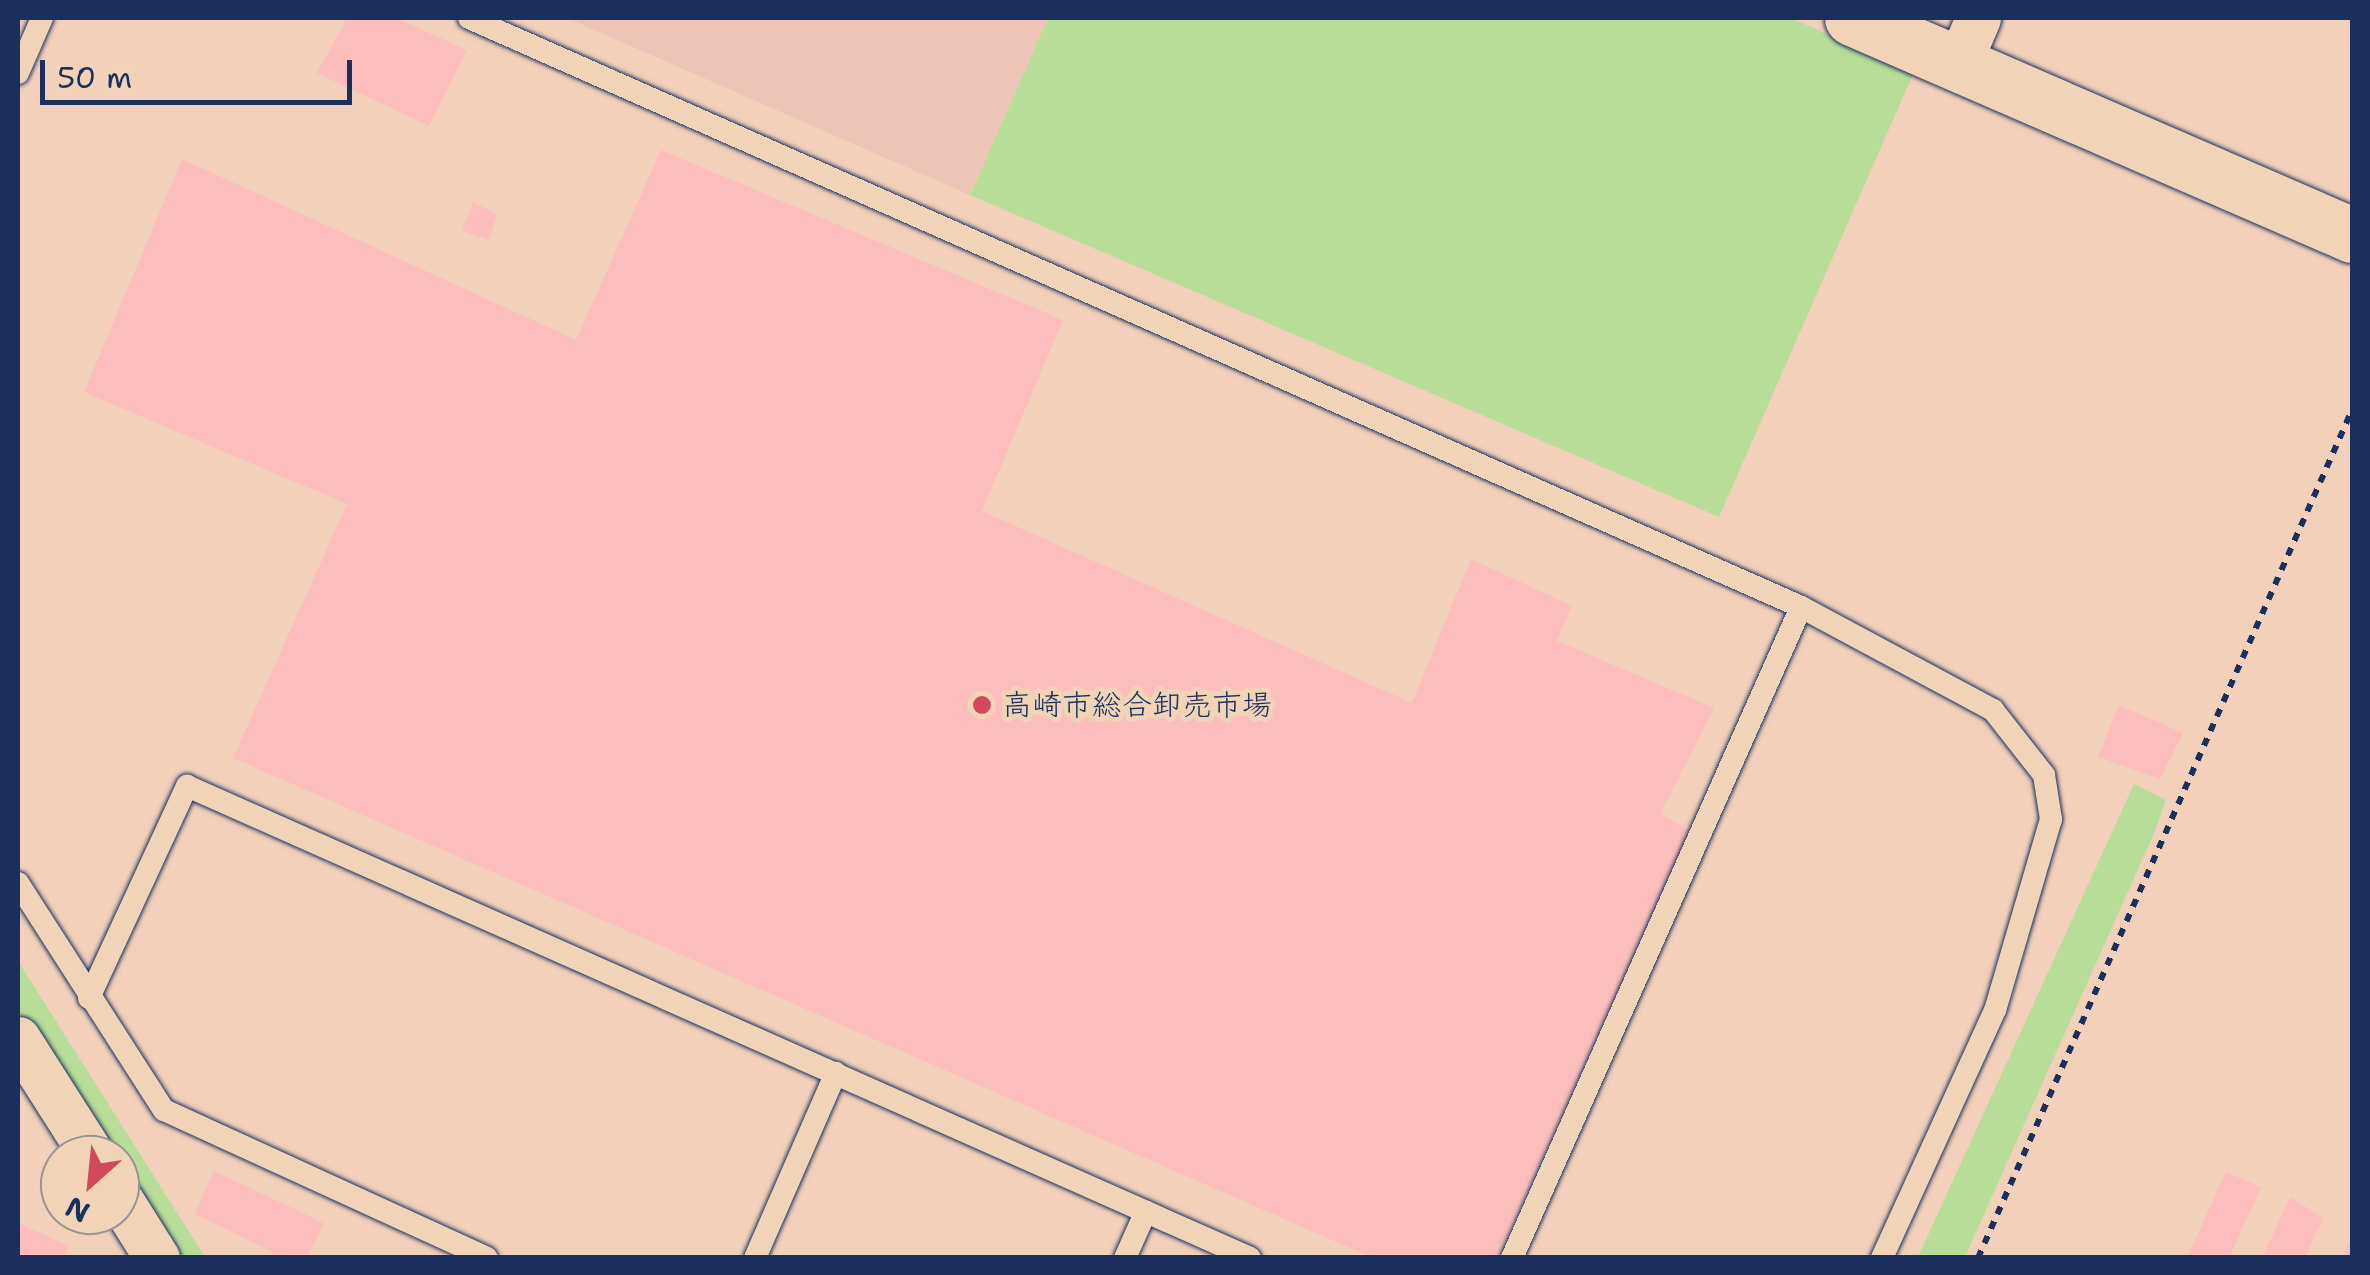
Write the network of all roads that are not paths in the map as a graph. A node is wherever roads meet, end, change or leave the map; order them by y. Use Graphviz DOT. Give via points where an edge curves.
graph roads {
  1 [pos="42,18"];
  2 [pos="469,18"];
  3 [pos="1852,18"];
  4 [pos="1968,41"];
  5 [pos="18,73"];
  6 [pos="2352,235"];
  7 [pos="1801,606"];
  8 [pos="18,883"];
  9 [pos="89,998"];
  10 [pos="18,1039"];
  11 [pos="836,1073"];
  12 [pos="79,1135"];
  13 [pos="1146,1210"];
  14 [pos="140,1231"];
  15 [pos="157,1258"];
  16 [pos="487,1258"];
  17 [pos="755,1258"];
  18 [pos="1124,1258"];
  19 [pos="1250,1258"];
  20 [pos="1512,1258"];
  21 [pos="1882,1258"];
  1 -- 5 [label="lane"];
  2 -- 7 [label="lane"];
  3 -- 4 [label="street"];
  4 -- 6 [label="street"];
  7 -- 20 [label="lane"];
  7 -- 21 [label="lane" via="1993,710 2044,775 2051,819 1995,1010"];
  8 -- 9 [label="lane"];
  9 -- 11 [label="lane" via="187,786"];
  9 -- 16 [label="lane" via="164,1110"];
  10 -- 12 [label="street"];
  11 -- 13 [label="lane"];
  11 -- 17 [label="lane"];
  13 -- 18 [label="lane"];
  13 -- 19 [label="lane"];
  14 -- 15 [label="street"];
}
